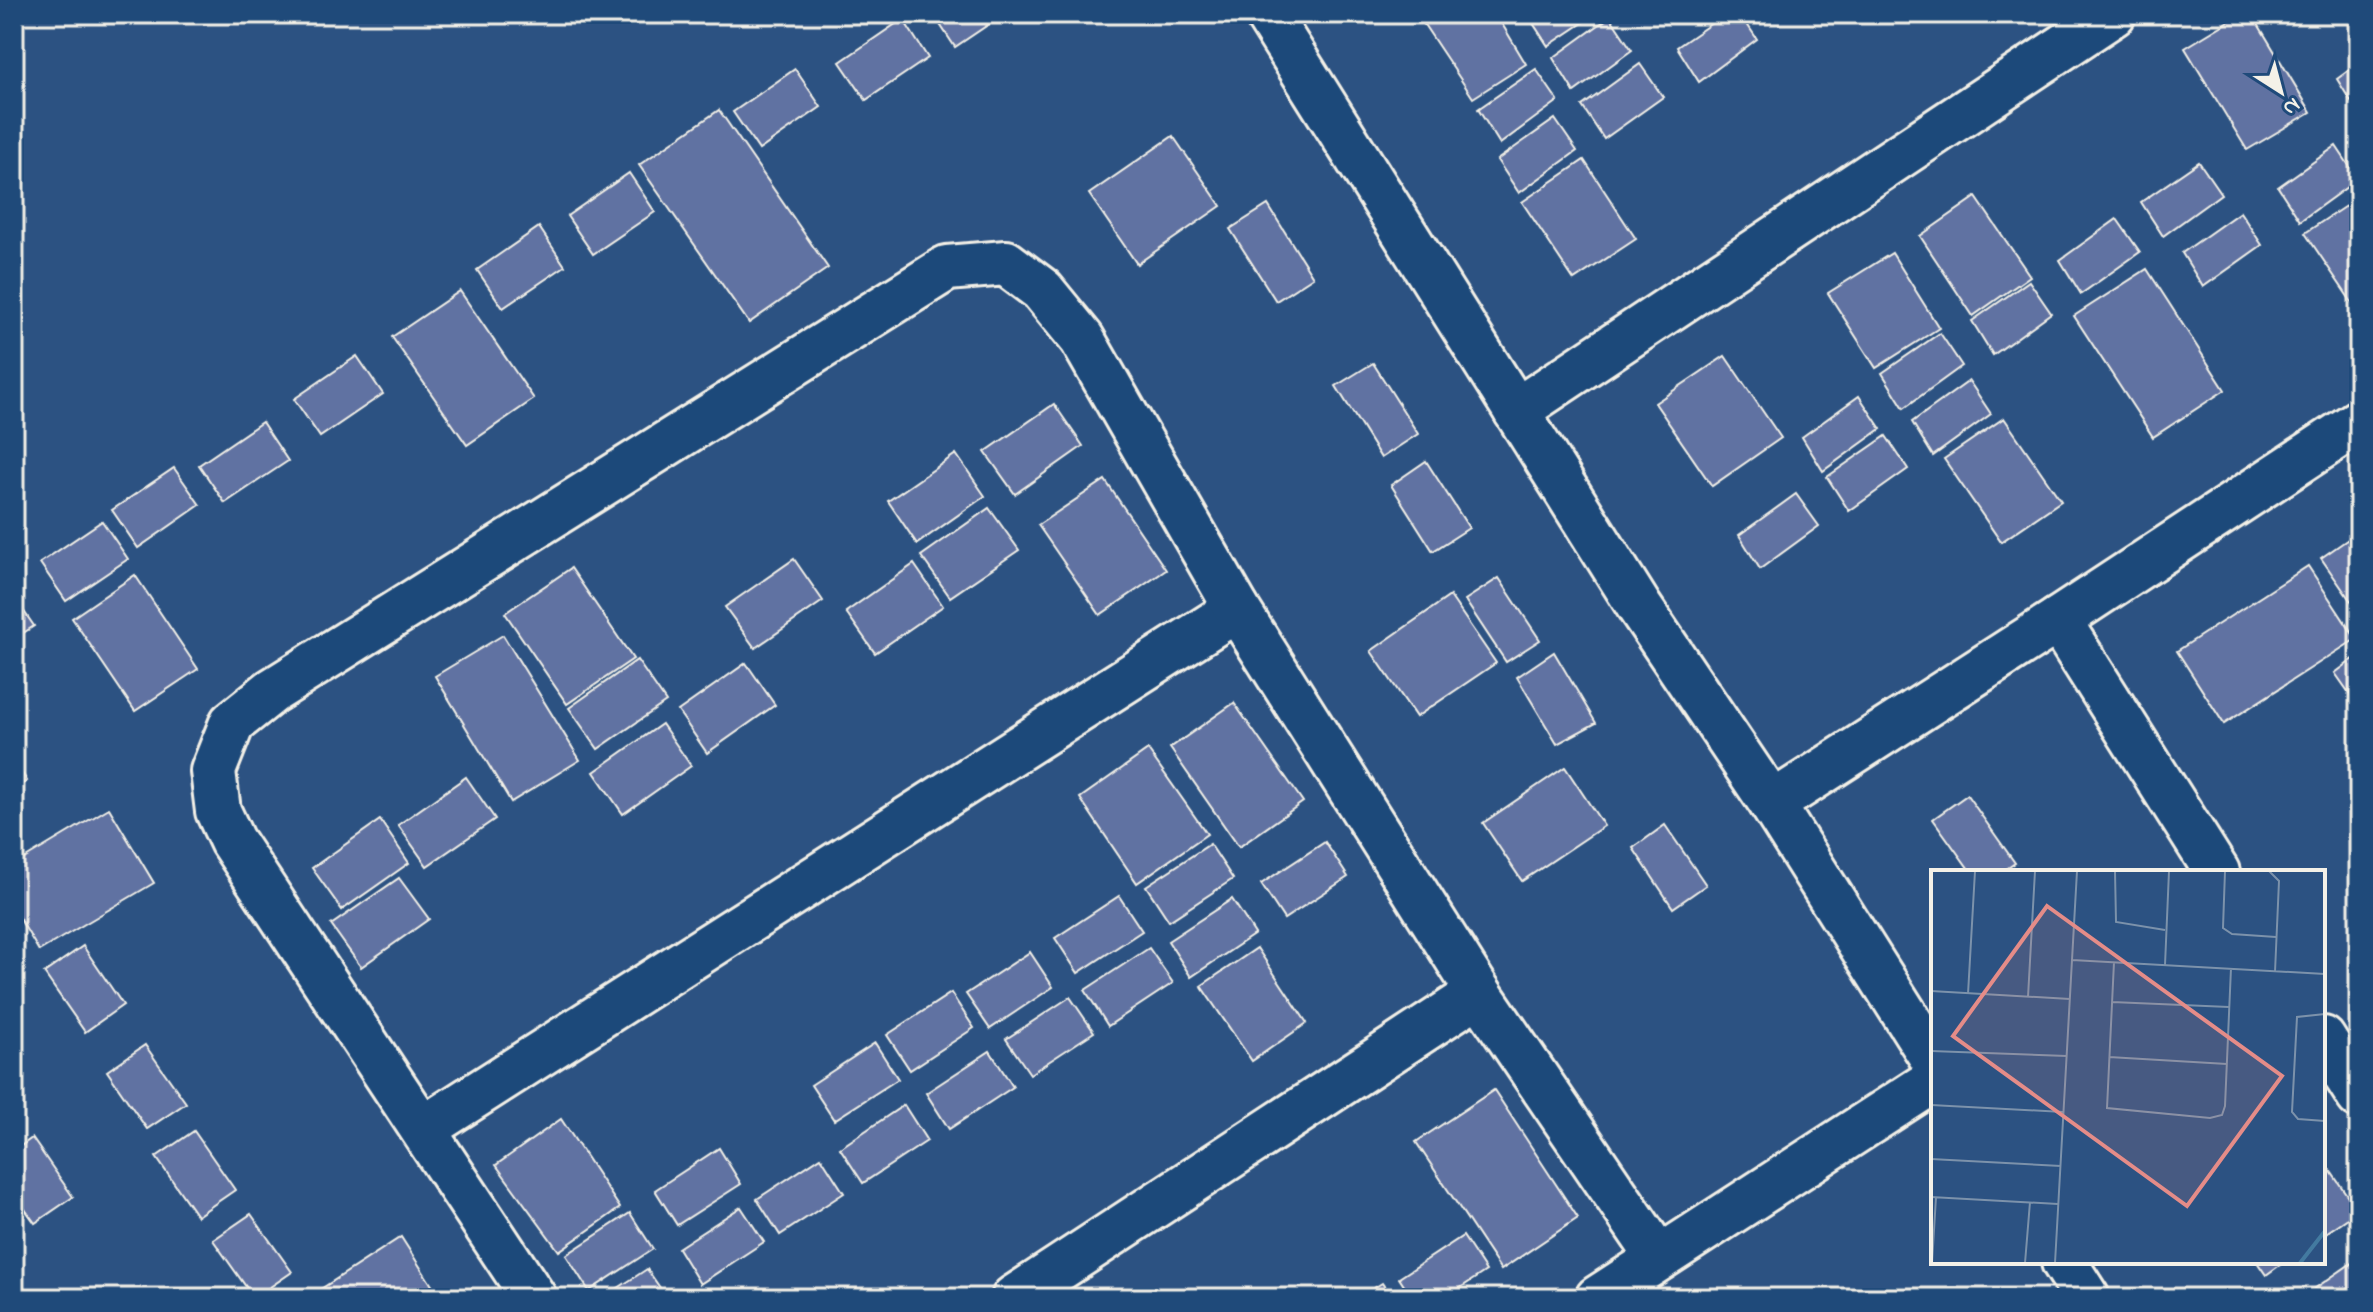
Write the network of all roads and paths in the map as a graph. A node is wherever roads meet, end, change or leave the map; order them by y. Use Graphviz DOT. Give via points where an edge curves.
graph roads {
  1 [pos="2113,14"];
  2 [pos="1280,19"];
  3 [pos="1516,411"];
  4 [pos="2359,422"];
  5 [pos="1237,609"];
  6 [pos="2058,620"];
  7 [pos="1772,804"];
  8 [pos="2216,870"];
  9 [pos="1479,993"];
  10 [pos="2325,1042"];
  11 [pos="1931,1056"];
  12 [pos="1931,1082"];
  13 [pos="2359,1096"];
  14 [pos="423,1129"];
  15 [pos="1659,1258"];
  16 [pos="2065,1264"];
  17 [pos="534,1298"];
  18 [pos="1014,1298"];
  19 [pos="1598,1298"];
  20 [pos="2087,1298"];
  1 -- 3 [label="street"];
  2 -- 3 [label="street"];
  3 -- 7 [label="street"];
  4 -- 6 [label="street"];
  5 -- 9 [label="street"];
  5 -- 14 [label="street"];
  5 -- 14 [label="street" via="1082,339 1042,290 1006,263 947,268 272,691 232,723 213,771 218,811 232,841"];
  6 -- 7 [label="street"];
  6 -- 8 [label="street"];
  7 -- 11 [label="street"];
  9 -- 15 [label="street"];
  9 -- 18 [label="street"];
  10 -- 13 [label="street"];
  12 -- 15 [label="street"];
  14 -- 17 [label="street"];
  15 -- 19 [label="street"];
  16 -- 20 [label="street"];
}
